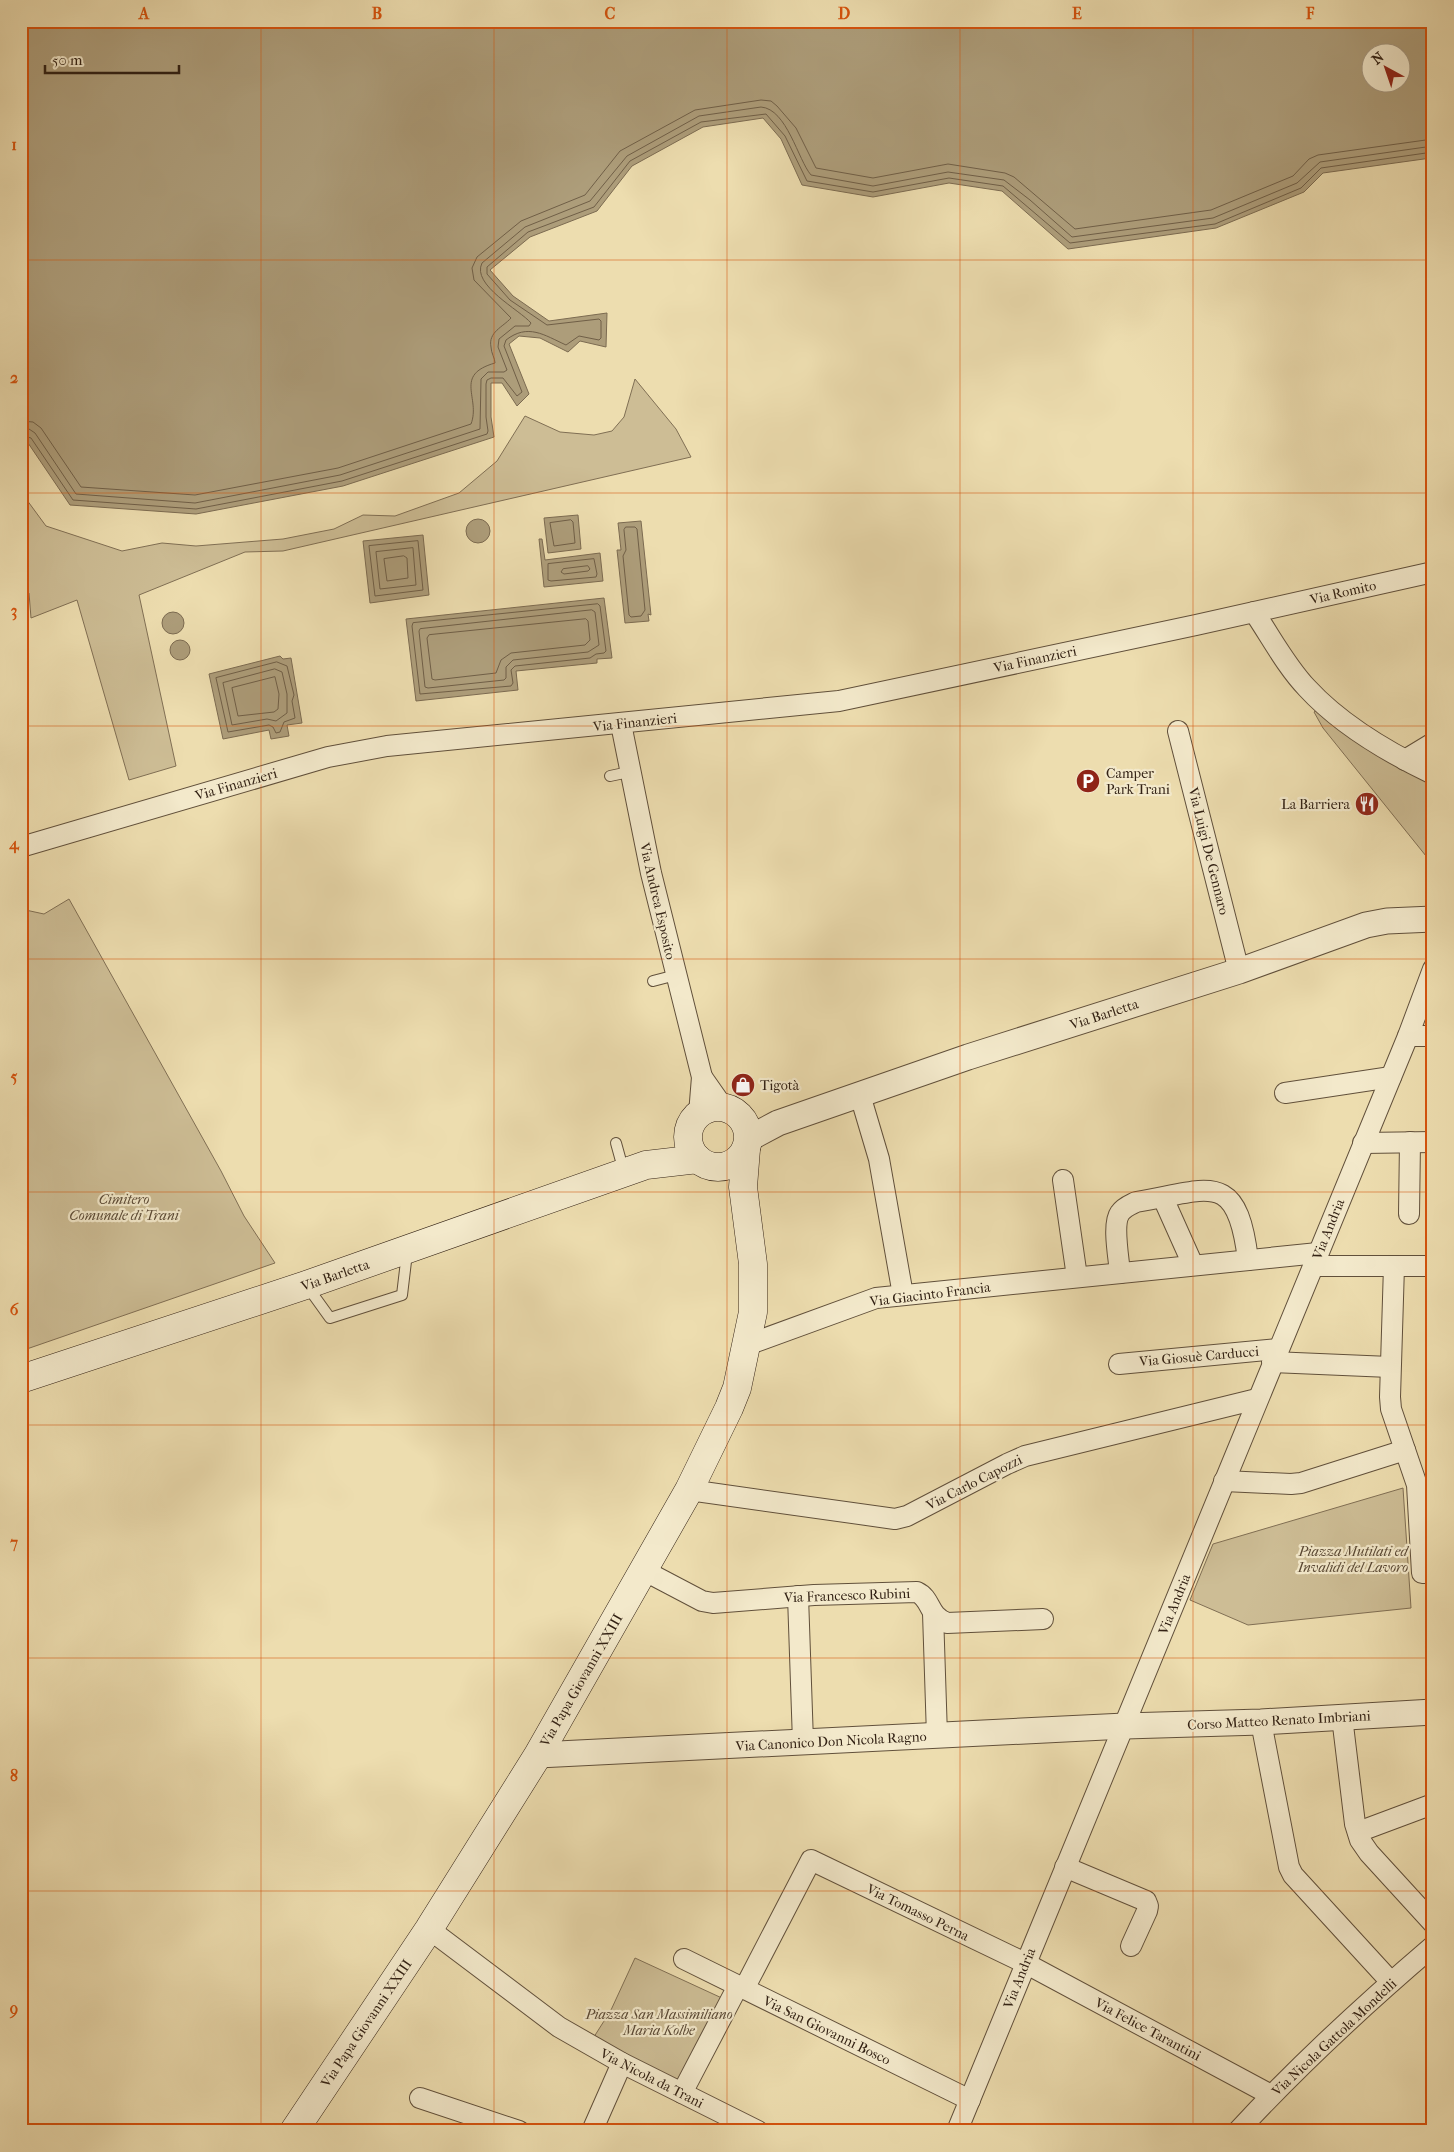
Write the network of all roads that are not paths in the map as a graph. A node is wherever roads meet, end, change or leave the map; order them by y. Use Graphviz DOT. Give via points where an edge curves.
graph roads {
  1 [pos="1433,572"];
  2 [pos="1254,612"];
  3 [pos="621,724"];
  4 [pos="1178,731"];
  5 [pos="1433,744"];
  6 [pos="1405,760"];
  7 [pos="629,772"];
  8 [pos="1433,774"];
  9 [pos="610,776"];
  10 [pos="21,847"];
  11 [pos="1433,919"];
  12 [pos="1433,969"];
  13 [pos="1239,972"];
  14 [pos="676,975"];
  15 [pos="653,981"];
  16 [pos="1408,1036"];
  17 [pos="1433,1036"];
  18 [pos="1391,1077"];
  19 [pos="1285,1093"];
  20 [pos="860,1095"];
  21 [pos="721,1132"];
  22 [pos="1410,1142"];
  23 [pos="1433,1142"];
  24 [pos="616,1143"];
  25 [pos="1364,1143"];
  26 [pos="635,1169"];
  27 [pos="1063,1180"];
  28 [pos="743,1187"];
  29 [pos="1162,1198"];
  30 [pos="1408,1214"];
  31 [pos="407,1250"];
  32 [pos="1315,1259"];
  33 [pos="1248,1260"];
  34 [pos="1193,1265"];
  35 [pos="1394,1266"];
  36 [pos="1433,1266"];
  37 [pos="1120,1273"];
  38 [pos="1077,1277"];
  39 [pos="306,1285"];
  40 [pos="903,1295"];
  41 [pos="747,1345"];
  42 [pos="1275,1356"];
  43 [pos="1119,1364"];
  44 [pos="1390,1367"];
  45 [pos="21,1379"];
  46 [pos="1257,1399"];
  47 [pos="1406,1450"];
  48 [pos="1224,1481"];
  49 [pos="690,1490"];
  50 [pos="643,1570"];
  51 [pos="1428,1573"];
  52 [pos="798,1596"];
  53 [pos="933,1613"];
  54 [pos="1043,1619"];
  55 [pos="1433,1712"];
  56 [pos="1342,1717"];
  57 [pos="1261,1722"];
  58 [pos="1125,1726"];
  59 [pos="937,1736"];
  60 [pos="803,1742"];
  61 [pos="538,1755"];
  62 [pos="1433,1804"];
  63 [pos="1358,1832"];
  64 [pos="1065,1867"];
  65 [pos="1433,1923"];
  66 [pos="429,1929"];
  67 [pos="1131,1946"];
  68 [pos="1433,1946"];
  69 [pos="684,1959"];
  70 [pos="1025,1963"];
  71 [pos="1391,1982"];
  72 [pos="741,1988"];
  73 [pos="622,2064"];
  74 [pos="682,2094"];
  75 [pos="1272,2095"];
  76 [pos="420,2098"];
  77 [pos="970,2100"];
  78 [pos="294,2131"];
  79 [pos="519,2131"];
  80 [pos="592,2131"];
  81 [pos="758,2131"];
  82 [pos="957,2131"];
  83 [pos="1238,2131"];
  1 -- 2 [label="street, Via Romito"];
  2 -- 3 [label="street, Via Finanzieri" via="839,701"];
  2 -- 6 [label="street" via="1296,675 1317,698 1360,733"];
  3 -- 7 [label="street, Via Andrea Esposito"];
  3 -- 10 [label="street, Via Finanzieri" via="357,751"];
  4 -- 13 [label="street, Via Luigi De Gennaro"];
  5 -- 6 [label="street"];
  6 -- 8 [label="street"];
  7 -- 9 [label="lane"];
  7 -- 14 [label="street, Via Andrea Esposito"];
  11 -- 13 [label="street, Via Barletta" via="1366,925"];
  12 -- 16 [label="street, Via Andria"];
  13 -- 20 [label="street, Via Barletta" via="968,1057"];
  14 -- 15 [label="lane"];
  14 -- 21 [label="street, Via Andrea Esposito" via="702,1077"];
  16 -- 17 [label="street"];
  16 -- 18 [label="street, Via Andria"];
  18 -- 19 [label="street"];
  18 -- 25 [label="street, Via Andria"];
  20 -- 21 [label="street, Via Barletta" via="778,1123"];
  20 -- 40 [label="street" via="879,1159"];
  21 -- 26 [label="main road, Via Barletta"];
  21 -- 28 [label="main road, Via Papa Giovanni XXIII"];
  21 -- 28 [label="main road, Via Barletta" via="734,1163 724,1166"];
  22 -- 23 [label="street"];
  22 -- 25 [label="street"];
  22 -- 30 [label="street"];
  24 -- 26 [label="lane"];
  25 -- 32 [label="street, Via Andria"];
  26 -- 31 [label="main road, Via Barletta"];
  27 -- 38 [label="street"];
  28 -- 41 [label="main road, Via Papa Giovanni XXIII" via="755,1285"];
  29 -- 33 [label="street" via="1212,1190 1228,1197 1242,1222"];
  29 -- 34 [label="street"];
  29 -- 37 [label="street" via="1136,1202 1120,1212 1116,1226"];
  31 -- 39 [label="main road, Via Barletta"];
  31 -- 39 [label="lane" via="402,1295 330,1318"];
  32 -- 33 [label="street, Via Giacinto Francia"];
  32 -- 35 [label="street, Via Giacinto Francia"];
  32 -- 42 [label="street, Via Andria"];
  33 -- 34 [label="street, Via Giacinto Francia"];
  34 -- 37 [label="street, Via Giacinto Francia"];
  35 -- 36 [label="street, Via Giacinto Francia"];
  35 -- 44 [label="street"];
  37 -- 38 [label="street, Via Giacinto Francia"];
  38 -- 40 [label="street, Via Giacinto Francia"];
  39 -- 45 [label="main road, Via Barletta"];
  40 -- 41 [label="street, Via Giacinto Francia" via="864,1302"];
  41 -- 49 [label="main road, Via Papa Giovanni XXIII" via="730,1408"];
  42 -- 43 [label="street, Via Giosuè Carducci"];
  42 -- 44 [label="street, Via Giosuè Carducci"];
  42 -- 46 [label="street, Via Andria"];
  44 -- 47 [label="street" via="1391,1409"];
  46 -- 48 [label="street, Via Andria"];
  46 -- 49 [label="street, Via Carlo Capozzi" via="1025,1456 895,1520"];
  47 -- 48 [label="street" via="1300,1483"];
  47 -- 51 [label="street" via="1417,1486"];
  48 -- 58 [label="street, Via Andria"];
  49 -- 50 [label="main road, Via Papa Giovanni XXIII"];
  50 -- 52 [label="street, Via Francesco Rubini" via="702,1601 713,1603"];
  50 -- 61 [label="main road, Via Papa Giovanni XXIII"];
  52 -- 53 [label="street, Via Francesco Rubini" via="917,1592 926,1598"];
  52 -- 60 [label="street"];
  53 -- 54 [label="street" via="947,1623"];
  53 -- 59 [label="street"];
  55 -- 56 [label="street, Corso Matteo Renato Imbriani"];
  56 -- 57 [label="street, Corso Matteo Renato Imbriani"];
  56 -- 63 [label="street"];
  57 -- 58 [label="street, Corso Matteo Renato Imbriani"];
  57 -- 71 [label="street" via="1293,1875"];
  58 -- 59 [label="street, Via Canonico Don Nicola Ragno"];
  58 -- 64 [label="street, Via Andria"];
  59 -- 60 [label="street, Via Canonico Don Nicola Ragno"];
  60 -- 61 [label="street, Via Canonico Don Nicola Ragno"];
  61 -- 66 [label="main road, Via Papa Giovanni XXIII"];
  62 -- 63 [label="street"];
  63 -- 65 [label="street" via="1369,1852"];
  64 -- 67 [label="street" via="1146,1901 1147,1911"];
  64 -- 70 [label="street, Via Andria"];
  66 -- 73 [label="street, Via Nicola da Trani" via="558,2027"];
  66 -- 78 [label="main road, Via Papa Giovanni XXIII"];
  68 -- 71 [label="street, Via Nicola Gattola Mondelli"];
  69 -- 72 [label="street, Via San Giovanni Bosco"];
  70 -- 72 [label="street, Via Tomasso Perna" via="811,1860"];
  70 -- 75 [label="street, Via Felice Tarantini"];
  70 -- 77 [label="street, Via Andria"];
  71 -- 75 [label="street, Via Nicola Gattola Mondelli"];
  72 -- 74 [label="street"];
  72 -- 77 [label="street, Via San Giovanni Bosco"];
  73 -- 74 [label="street, Via Nicola da Trani"];
  73 -- 80 [label="street"];
  74 -- 81 [label="street, Via Nicola da Trani"];
  75 -- 83 [label="street, Via Nicola Gattola Mondelli"];
  76 -- 79 [label="street"];
  77 -- 82 [label="street, Via Andria"];
}
